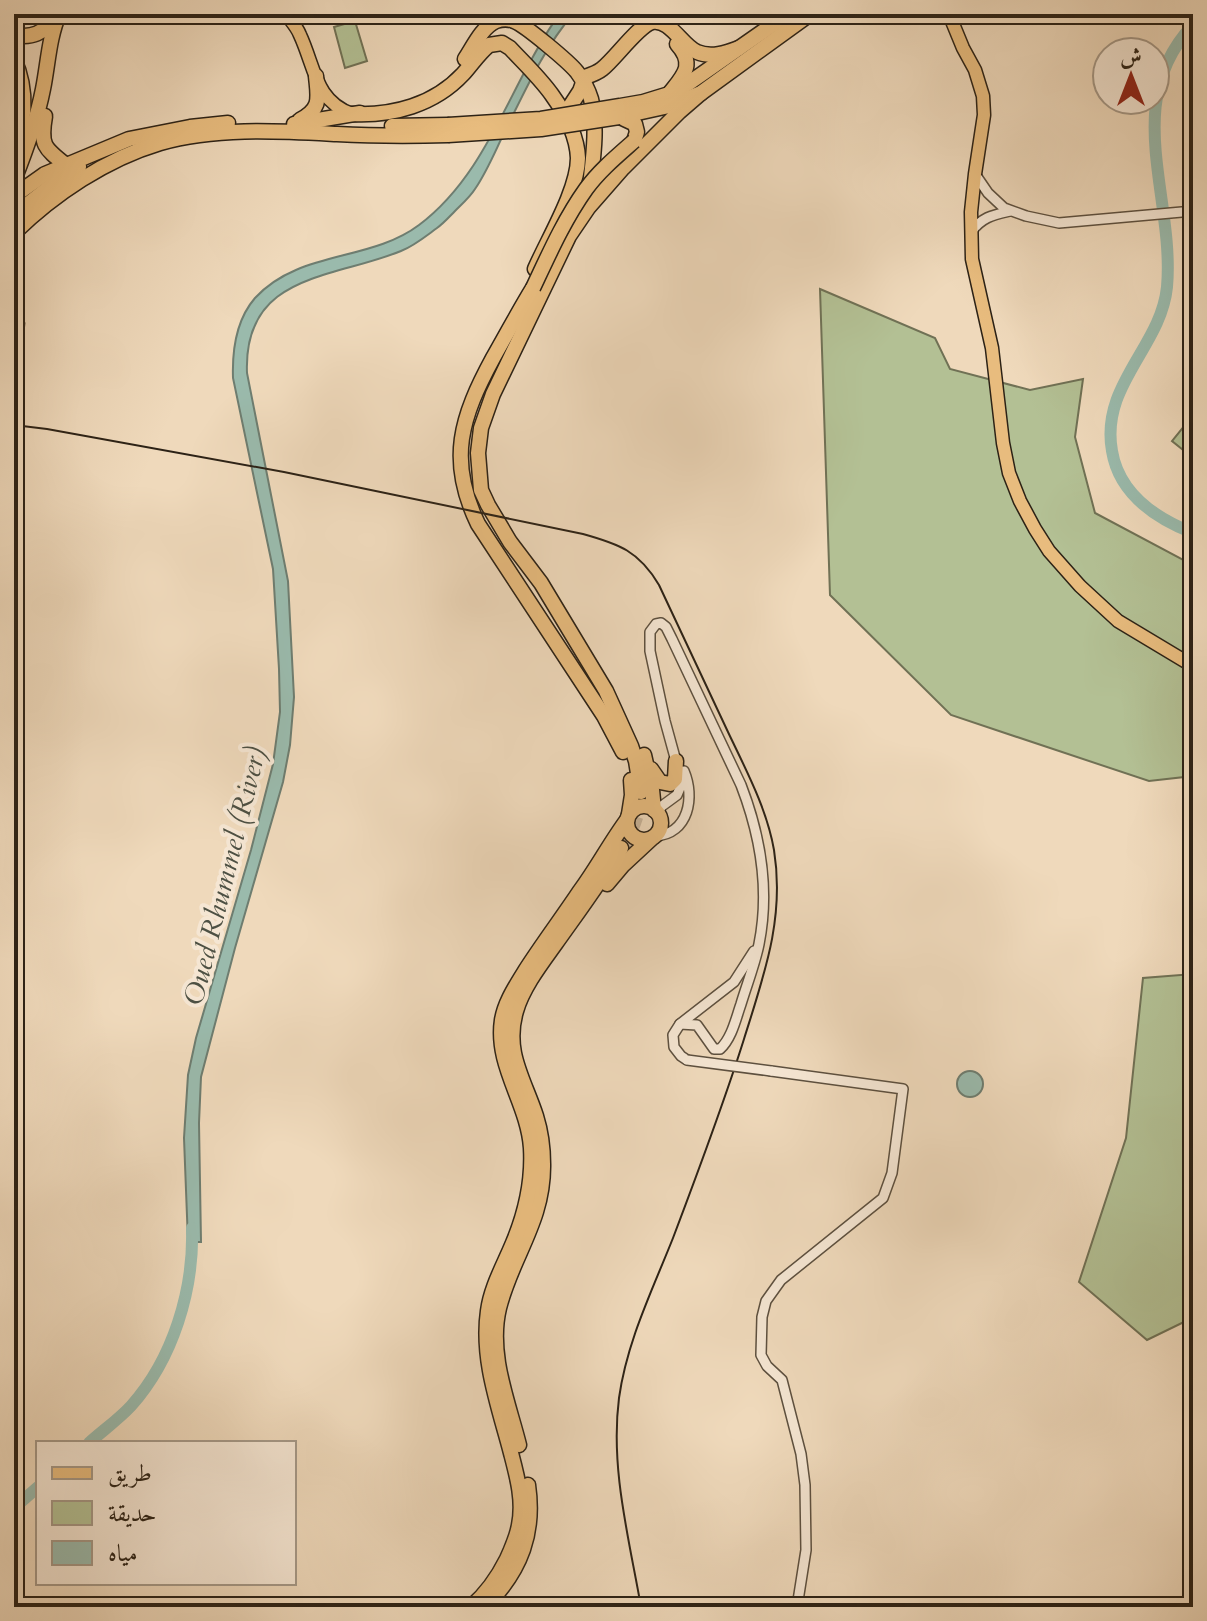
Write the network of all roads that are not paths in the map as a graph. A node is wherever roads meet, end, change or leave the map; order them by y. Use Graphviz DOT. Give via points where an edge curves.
graph roads {
  1 [pos="59,14"];
  2 [pos="286,14"];
  3 [pos="788,14"];
  4 [pos="810,14"];
  5 [pos="951,16"];
  6 [pos="505,17"];
  7 [pos="14,35"];
  8 [pos="506,46"];
  9 [pos="739,48"];
  10 [pos="14,59"];
  11 [pos="316,76"];
  12 [pos="583,81"];
  13 [pos="550,92"];
  14 [pos="701,93"];
  15 [pos="669,94"];
  16 [pos="583,97"];
  17 [pos="429,99"];
  18 [pos="620,111"];
  19 [pos="1193,111"];
  20 [pos="352,114"];
  21 [pos="565,114"];
  22 [pos="294,124"];
  23 [pos="1193,126"];
  24 [pos="444,128"];
  25 [pos="594,128"];
  26 [pos="572,132"];
  27 [pos="102,151"];
  28 [pos="14,158"];
  29 [pos="66,165"];
  30 [pos="975,174"];
  31 [pos="14,180"];
  32 [pos="14,196"];
  33 [pos="588,208"];
  34 [pos="1010,211"];
  35 [pos="1191,212"];
  36 [pos="17,223"];
  37 [pos="971,232"];
  38 [pos="508,331"];
  39 [pos="1193,666"];
  40 [pos="606,691"];
  41 [pos="642,751"];
  42 [pos="676,761"];
  43 [pos="641,792"];
  44 [pos="656,811"];
  45 [pos="628,817"];
  46 [pos="653,837"];
  47 [pos="621,848"];
  48 [pos="759,946"];
  49 [pos="522,996"];
  50 [pos="680,1024"];
  51 [pos="471,1607"];
  52 [pos="485,1607"];
  53 [pos="797,1607"];
  1 -- 7 [label="highway" via="37,35"];
  1 -- 29 [label="highway" via="62,23 42,135 47,151"];
  1 -- 31 [label="highway" via="39,109"];
  2 -- 11 [label="main road"];
  3 -- 9 [label="highway"];
  4 -- 14 [label="highway"];
  5 -- 30 [label="main road" via="983,96"];
  6 -- 8 [label="street"];
  6 -- 12 [label="highway" via="569,64"];
  6 -- 20 [label="highway" via="489,26 455,71 434,88 394,106"];
  8 -- 13 [label="highway"];
  8 -- 17 [label="highway" via="489,45 452,84"];
  9 -- 12 [label="highway" via="701,54 667,26 652,22"];
  9 -- 15 [label="highway"];
  10 -- 28 [label="highway" via="24,109"];
  11 -- 20 [label="main road" via="330,102"];
  11 -- 22 [label="highway" via="317,104"];
  12 -- 16 [label="highway"];
  13 -- 16 [label="highway"];
  13 -- 21 [label="highway"];
  14 -- 18 [label="highway" via="660,109"];
  14 -- 33 [label="highway"];
  15 -- 16 [label="highway" via="685,73 687,60 668,35 654,30 606,75 595,95"];
  15 -- 18 [label="highway"];
  16 -- 21 [label="highway"];
  16 -- 25 [label="highway"];
  17 -- 20 [label="highway" via="385,114"];
  17 -- 24 [label="highway" via="425,111"];
  18 -- 24 [label="highway, bridge"];
  18 -- 38 [label="highway, bridge" via="635,124 634,141 587,187"];
  19 -- 23 [label="street"];
  20 -- 22 [label="highway"];
  21 -- 26 [label="highway"];
  22 -- 24 [label="highway"];
  22 -- 27 [label="highway" via="190,127 129,139"];
  24 -- 36 [label="highway" via="392,136 260,131 160,143 110,162"];
  25 -- 26 [label="highway" via="584,135"];
  25 -- 33 [label="highway"];
  26 -- 38 [label="highway" via="578,160 572,187"];
  27 -- 29 [label="highway"];
  27 -- 36 [label="highway" via="52,185"];
  29 -- 32 [label="highway"];
  30 -- 34 [label="street"];
  30 -- 37 [label="main road"];
  33 -- 40 [label="highway" via="549,274 493,394 480,440 480,478 498,525 541,583"];
  34 -- 35 [label="street" via="1059,223"];
  34 -- 37 [label="street" via="990,215"];
  37 -- 39 [label="main road" via="1003,443 1020,501 1049,551 1080,586 1118,621"];
  38 -- 45 [label="highway" via="464,423 462,482 488,541 617,739 632,781"];
  40 -- 41 [label="highway"];
  40 -- 43 [label="highway" via="631,746"];
  41 -- 42 [label="highway" via="660,782 675,779"];
  41 -- 44 [label="highway"];
  42 -- 44 [label="street" via="680,789"];
  42 -- 46 [label="street" via="689,784 689,805 675,829"];
  42 -- 48 [label="street" via="650,651 650,632 661,623 750,809 764,882"];
  44 -- 45 [label="highway" via="638,807"];
  44 -- 46 [label="highway" via="661,822"];
  45 -- 46 [label="highway" via="628,830 635,838"];
  45 -- 51 [label="highway" via="546,937 502,1019 501,1048 531,1146 530,1181 521,1222 490,1297 486,1343 519,1486 520,1523 503,1567"];
  46 -- 49 [label="highway" via="613,876"];
  47 -- 49 [label="highway"];
  48 -- 50 [label="street" via="734,982"];
  48 -- 50 [label="street" via="724,1046 714,1049 697,1025"];
  49 -- 52 [label="highway" via="512,1044 539,1126 543,1182 536,1217 502,1298 496,1345 526,1472 530,1523 517,1565"];
  50 -- 53 [label="street, bridge" via="673,1043 687,1060 903,1089 892,1173 883,1198 781,1280 762,1317 761,1355 782,1380 805,1485 806,1550"];
}
